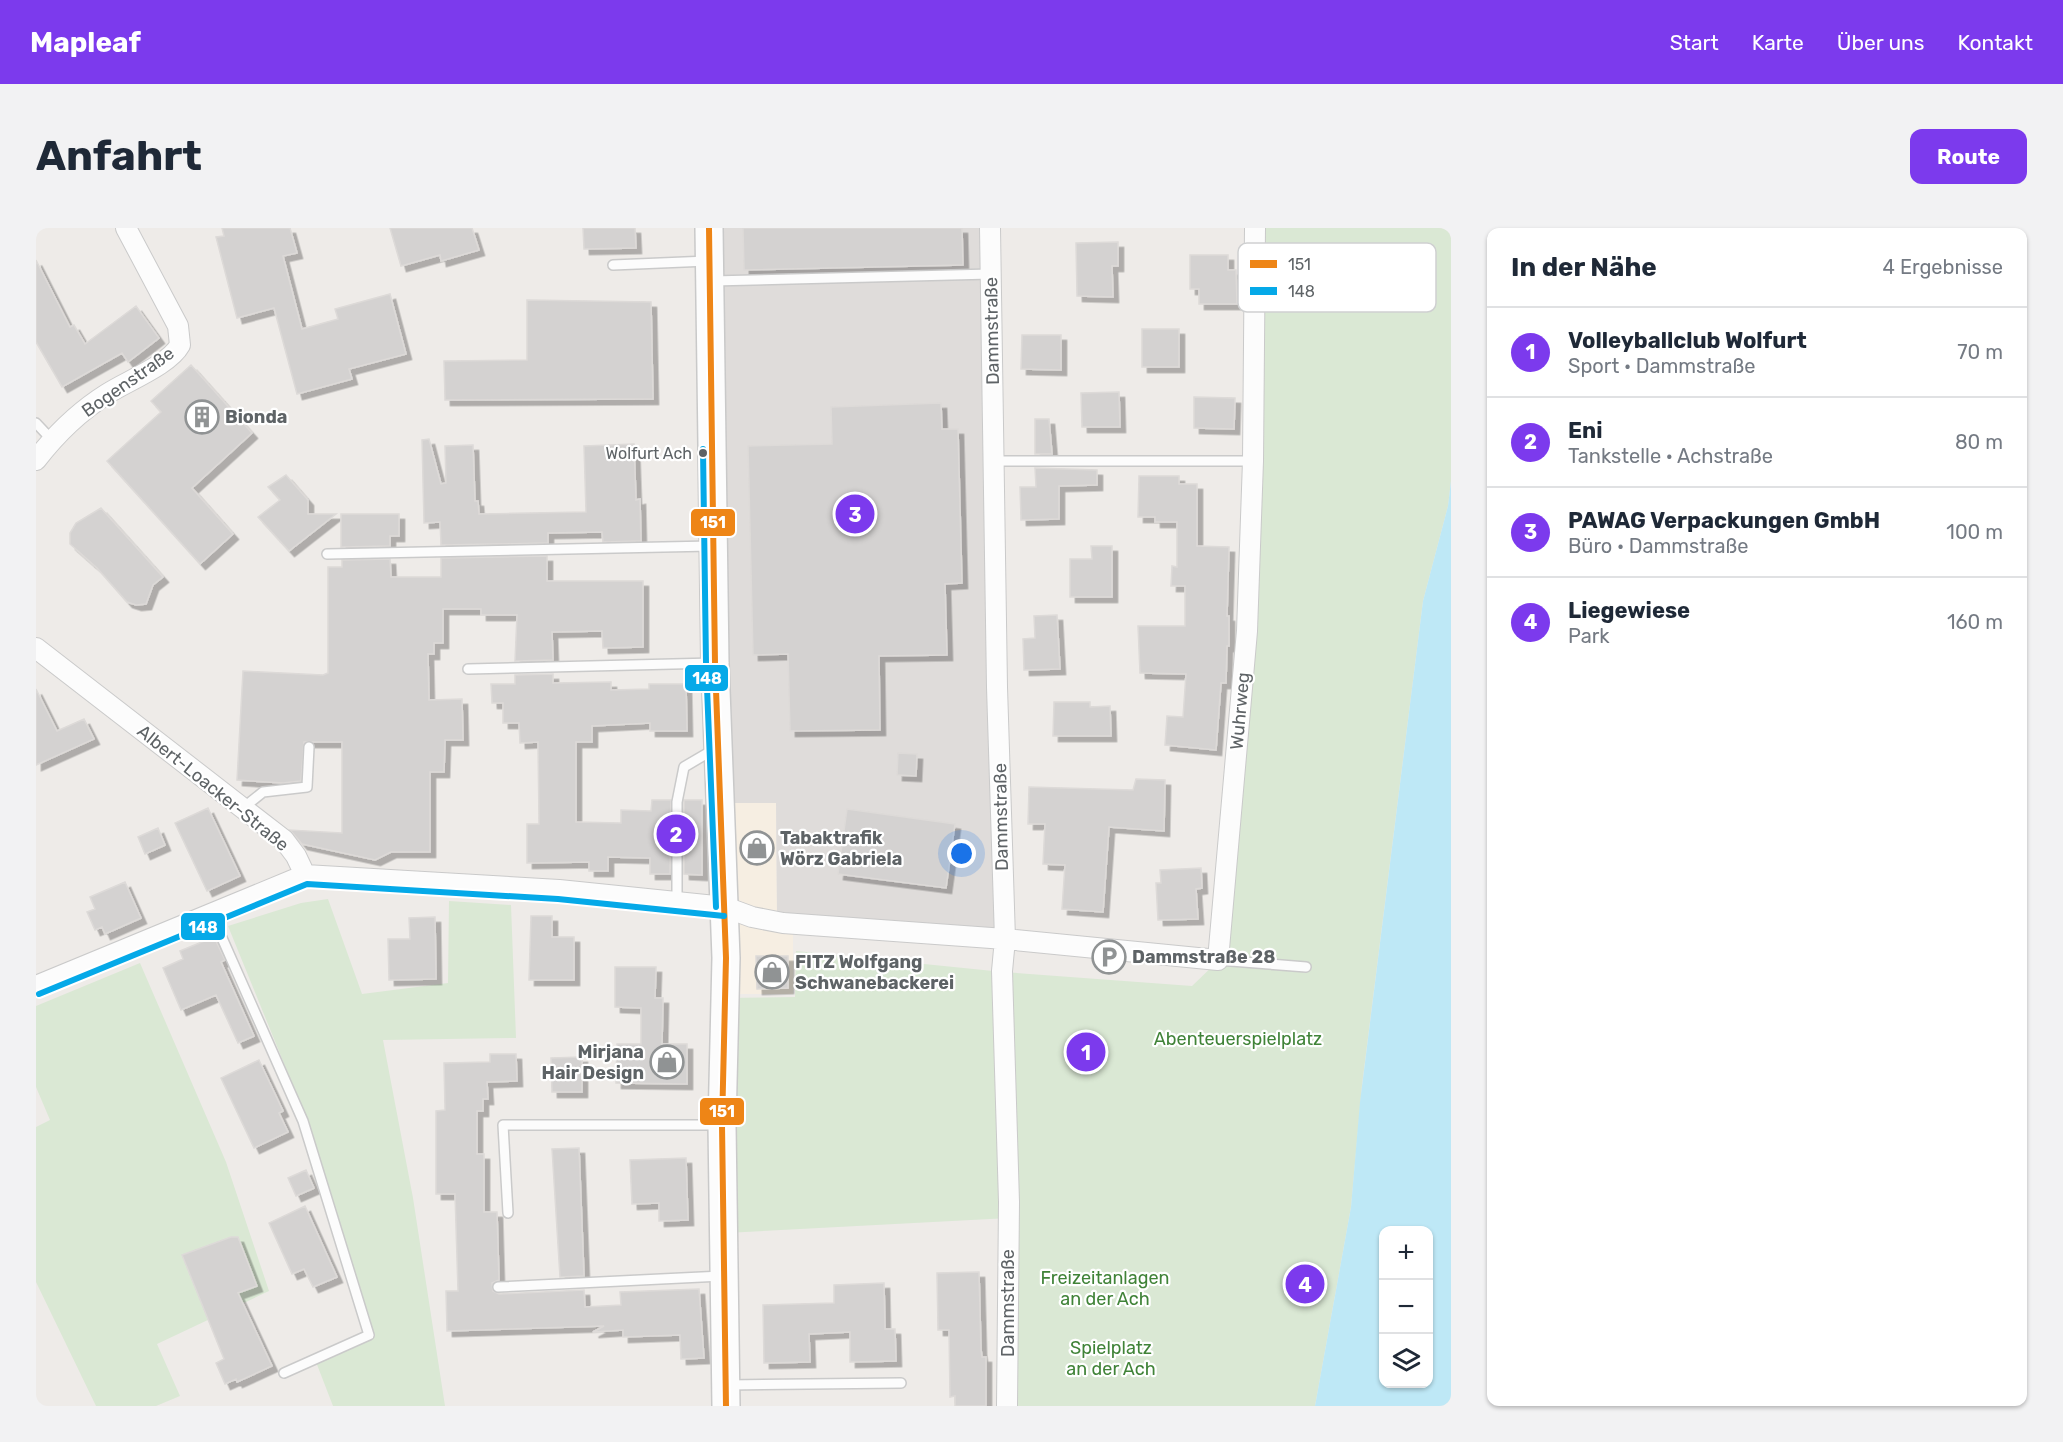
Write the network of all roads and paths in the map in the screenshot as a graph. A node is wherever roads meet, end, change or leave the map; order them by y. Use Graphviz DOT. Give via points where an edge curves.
graph roads {
  1 [pos="126,228"];
  2 [pos="709,228"];
  3 [pos="990,228"];
  4 [pos="1256,228"];
  5 [pos="1256,243"];
  6 [pos="614,265"];
  7 [pos="710,271"];
  8 [pos="991,274"];
  9 [pos="1255,312"];
  10 [pos="36,423"];
  11 [pos="52,440"];
  12 [pos="36,460"];
  13 [pos="995,461"];
  14 [pos="1253,461"];
  15 [pos="712,546"];
  16 [pos="327,554"];
  17 [pos="36,648"];
  18 [pos="715,663"];
  19 [pos="468,669"];
  20 [pos="309,747"];
  21 [pos="718,747"];
  22 [pos="243,808"];
  23 [pos="305,875"];
  24 [pos="677,904"];
  25 [pos="725,907"];
  26 [pos="211,913"];
  27 [pos="1005,939"];
  28 [pos="1218,960"];
  29 [pos="1306,967"];
  30 [pos="36,986"];
  31 [pos="722,1125"];
  32 [pos="508,1213"];
  33 [pos="724,1276"];
  34 [pos="498,1287"];
  35 [pos="284,1373"];
  36 [pos="901,1383"];
  37 [pos="725,1395"];
  38 [pos="1007,1406"];
  1 -- 11 [label="street, Bogenstraße" via="178,326 180,345 170,357 105,395"];
  2 -- 7 [label="main road"];
  3 -- 8 [label="street, Dammstraße"];
  4 -- 5 [label="street, Wuhrweg"];
  6 -- 7 [label="lane"];
  7 -- 8 [label="lane"];
  7 -- 15 [label="main road"];
  8 -- 13 [label="street, Dammstraße"];
  9 -- 14 [label="street, Wuhrweg"];
  10 -- 11 [label="lane"];
  11 -- 12 [label="street, Bogenstraße"];
  13 -- 14 [label="lane"];
  13 -- 27 [label="street, Dammstraße"];
  14 -- 28 [label="street, Wuhrweg" via="1247,631"];
  15 -- 16 [label="lane"];
  15 -- 18 [label="main road"];
  17 -- 22 [label="street, Albert-Loacker-Straße"];
  18 -- 19 [label="lane"];
  18 -- 21 [label="main road"];
  20 -- 22 [label="lane" via="307,787 264,792"];
  21 -- 24 [label="lane" via="684,767 676,802"];
  21 -- 25 [label="main road"];
  22 -- 23 [label="street, Albert-Loacker-Straße" via="284,840"];
  23 -- 24 [label="street" via="559,890"];
  23 -- 26 [label="street"];
  24 -- 25 [label="street"];
  25 -- 27 [label="street" via="783,923"];
  25 -- 31 [label="main road"];
  26 -- 30 [label="street"];
  26 -- 35 [label="lane" via="303,1121 369,1335"];
  27 -- 28 [label="street"];
  27 -- 38 [label="street, Dammstraße" via="1002,971 1009,1202"];
  28 -- 29 [label="lane"];
  31 -- 32 [label="lane" via="503,1125"];
  31 -- 33 [label="main road"];
  33 -- 34 [label="lane"];
  33 -- 37 [label="main road"];
  36 -- 37 [label="lane"];
}
